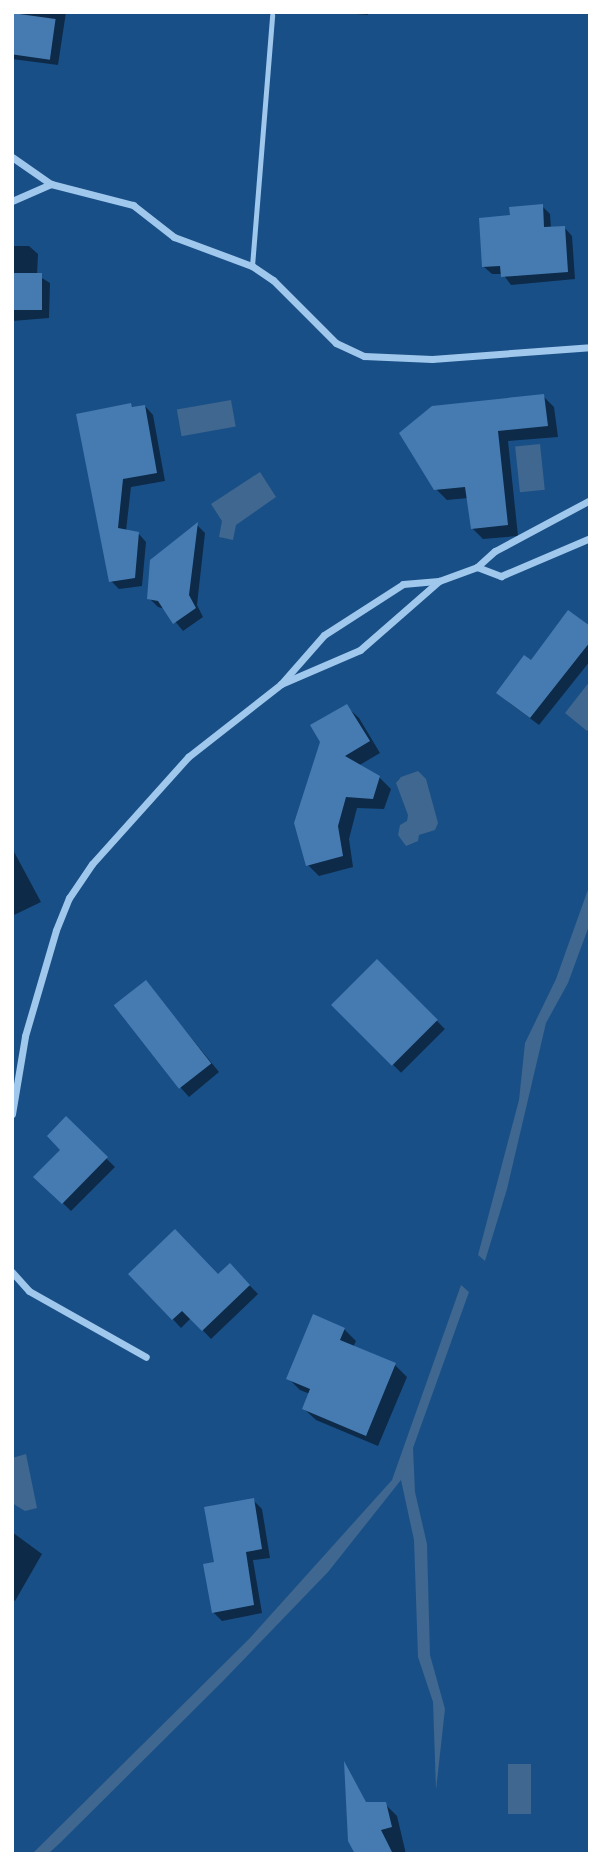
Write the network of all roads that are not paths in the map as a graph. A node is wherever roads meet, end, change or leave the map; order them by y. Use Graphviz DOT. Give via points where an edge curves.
graph roads {
  1 [pos="272,15"];
  2 [pos="12,157"];
  3 [pos="51,184"];
  4 [pos="12,201"];
  5 [pos="251,266"];
  6 [pos="590,347"];
  7 [pos="590,500"];
  8 [pos="590,538"];
  9 [pos="477,567"];
  10 [pos="439,581"];
  11 [pos="281,684"];
  12 [pos="12,1114"];
  13 [pos="12,1272"];
  14 [pos="146,1357"];
  1 -- 5 [label="lane"];
  2 -- 3 [label="street"];
  3 -- 4 [label="street"];
  3 -- 5 [label="street" via="133,205 174,237"];
  5 -- 6 [label="street" via="273,280 336,343 364,356 432,359"];
  7 -- 9 [label="street" via="495,551"];
  8 -- 9 [label="street" via="501,576"];
  9 -- 10 [label="street"];
  10 -- 11 [label="street" via="360,650"];
  10 -- 11 [label="street" via="403,584 324,635"];
  11 -- 12 [label="street" via="188,757 78,883 55,930 25,1036"];
  13 -- 14 [label="street" via="29,1291"];
}
